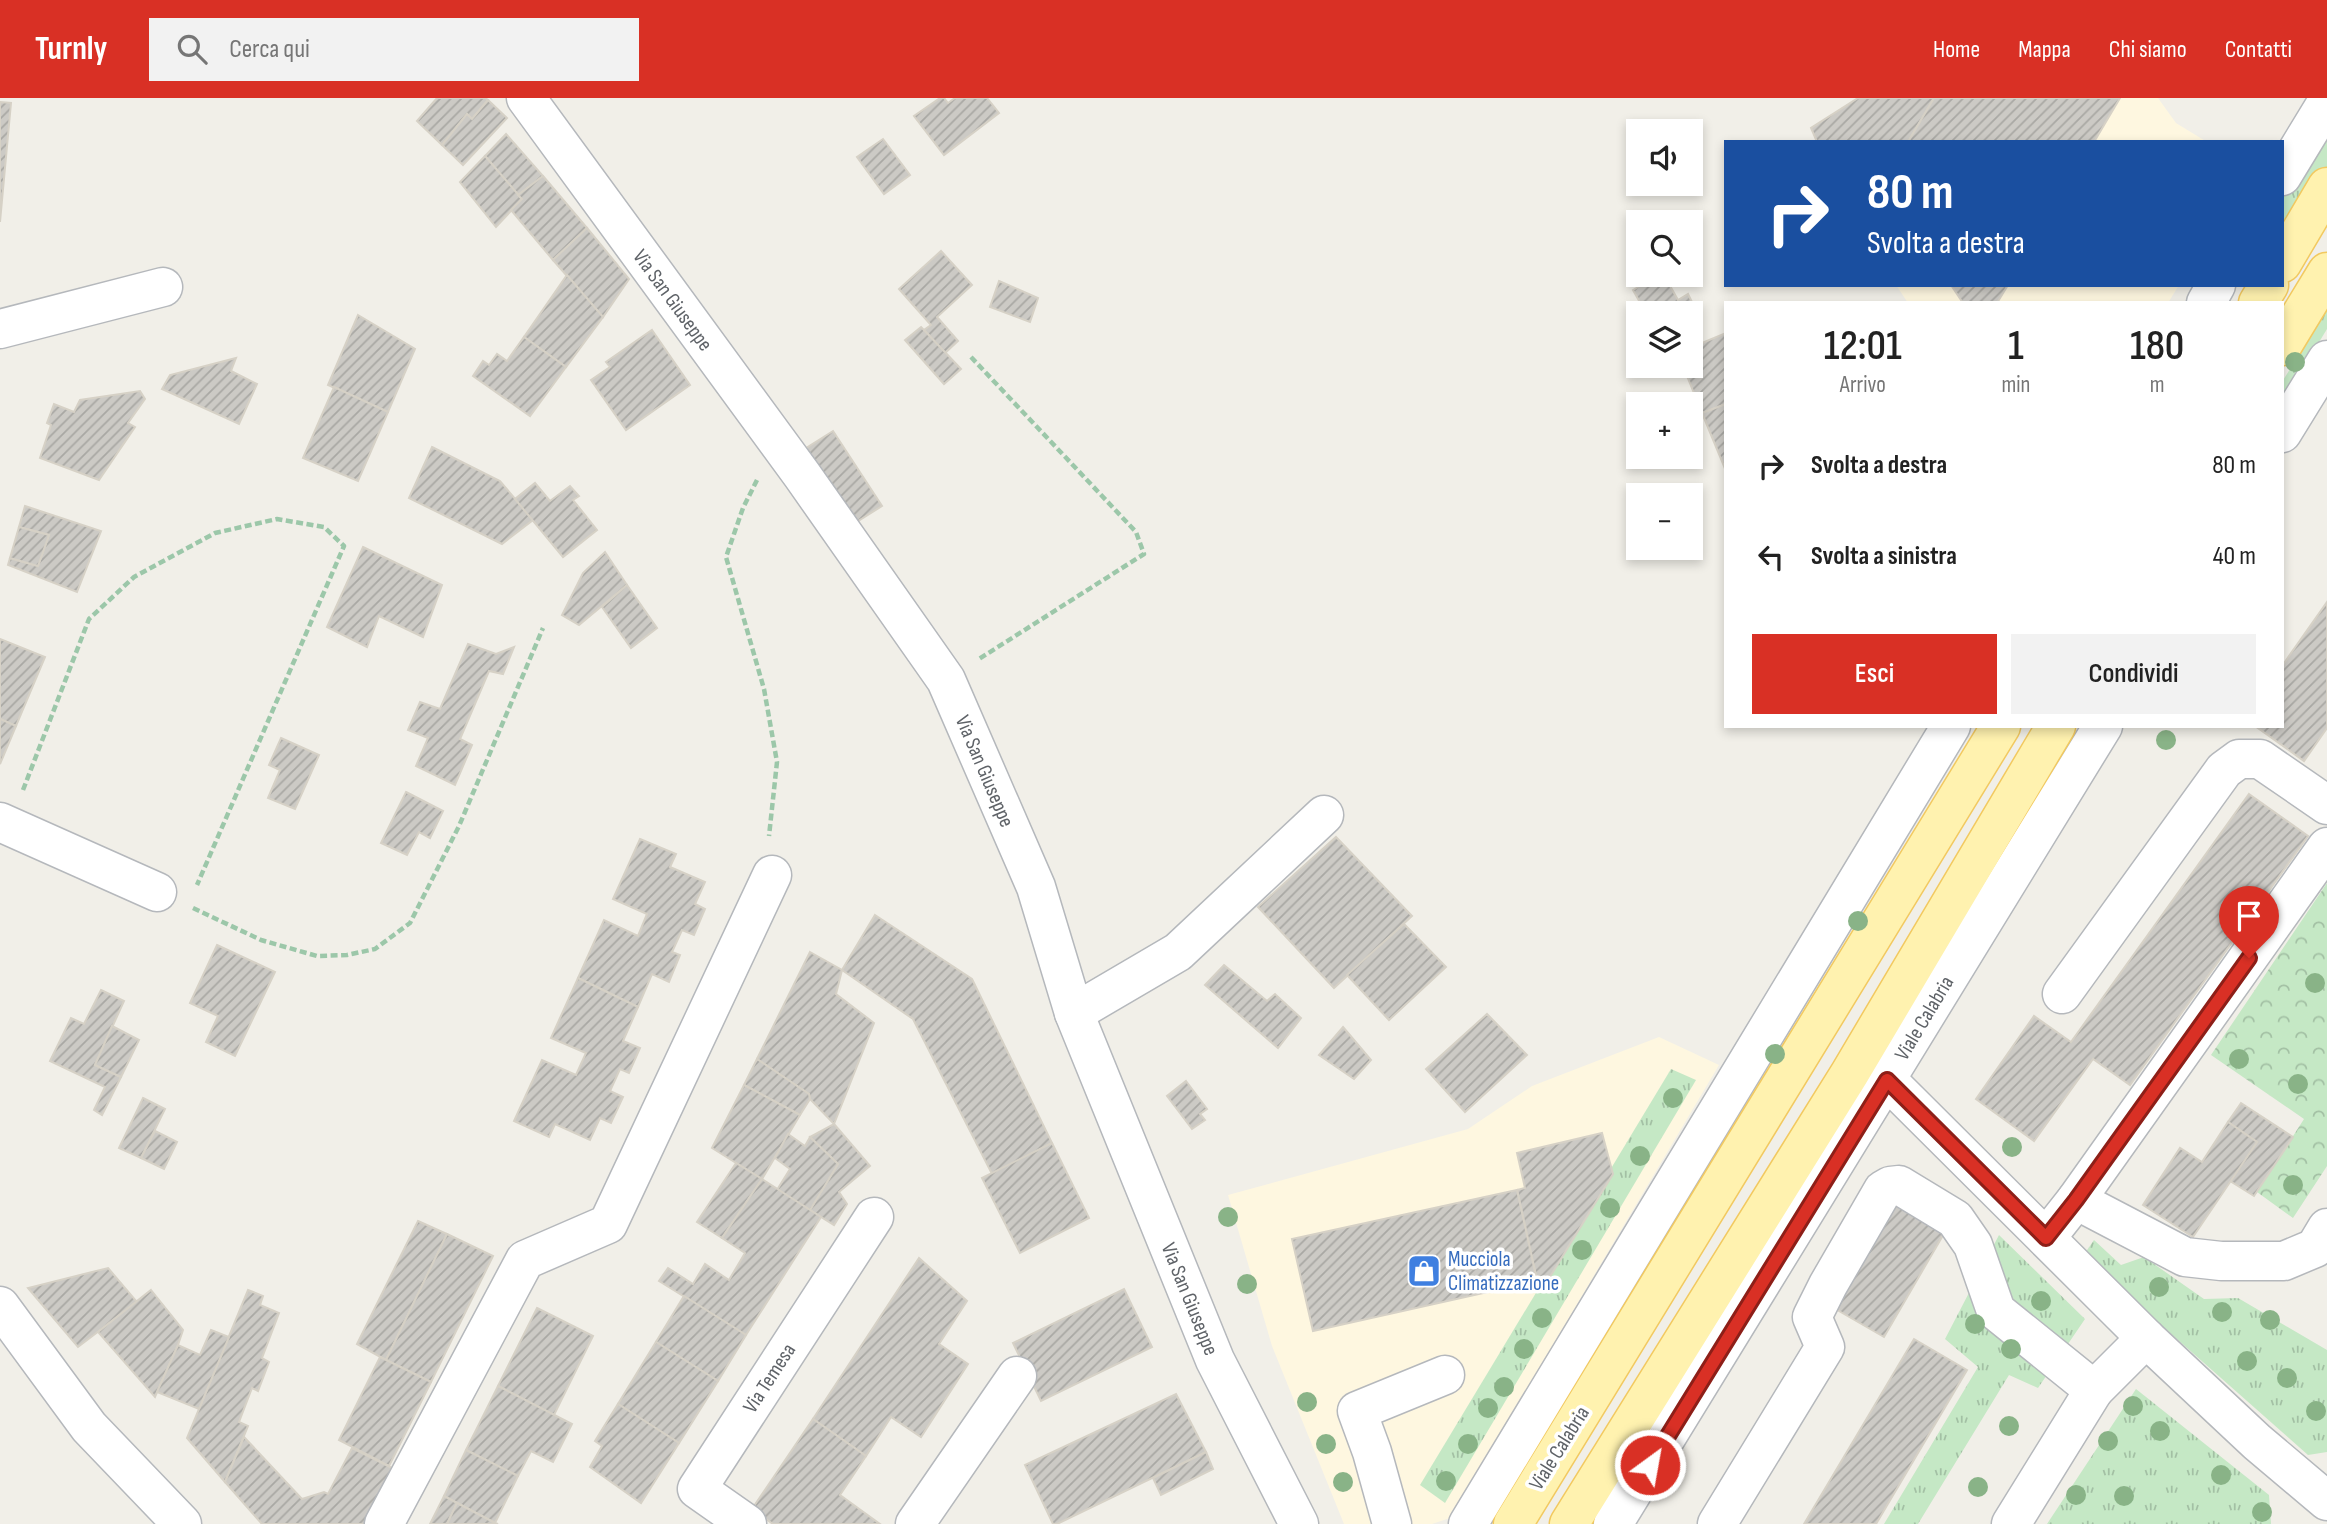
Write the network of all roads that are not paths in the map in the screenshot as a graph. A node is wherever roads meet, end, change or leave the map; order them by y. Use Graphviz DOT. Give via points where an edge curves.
graph roads {
  1 [pos="526,98"];
  2 [pos="2327,102"];
  3 [pos="2284,173"];
  4 [pos="2327,187"];
  5 [pos="2284,260"];
  6 [pos="2327,272"];
  7 [pos="163,287"];
  8 [pos="0,328"];
  9 [pos="2284,343"];
  10 [pos="2327,360"];
  11 [pos="2284,430"];
  12 [pos="1950,728"];
  13 [pos="2000,728"];
  14 [pos="2055,728"];
  15 [pos="2102,728"];
  16 [pos="2327,805"];
  17 [pos="1324,815"];
  18 [pos="5,824"];
  19 [pos="2327,847"];
  20 [pos="772,875"];
  21 [pos="173,899"];
  22 [pos="2063,994"];
  23 [pos="1074,1013"];
  24 [pos="1887,1080"];
  25 [pos="2076,1200"];
  26 [pos="874,1217"];
  27 [pos="2327,1228"];
  28 [pos="2046,1238"];
  29 [pos="0,1306"];
  30 [pos="2146,1338"];
  31 [pos="1445,1375"];
  32 [pos="1017,1376"];
  33 [pos="2094,1390"];
  34 [pos="2327,1501"];
  35 [pos="182,1524"];
  36 [pos="384,1524"];
  37 [pos="747,1524"];
  38 [pos="915,1524"];
  39 [pos="1299,1524"];
  40 [pos="1392,1524"];
  41 [pos="1468,1524"];
  42 [pos="1513,1524"];
  43 [pos="1569,1524"];
  44 [pos="1613,1524"];
  45 [pos="1717,1524"];
  46 [pos="2011,1524"];
  1 -- 23 [label="street, Via San Giuseppe" via="946,680 1036,887"];
  2 -- 3 [label="street"];
  4 -- 5 [label="main road"];
  6 -- 9 [label="main road"];
  7 -- 8 [label="street"];
  10 -- 11 [label="street"];
  12 -- 41 [label="street, Viale Calabria"];
  13 -- 42 [label="main road, Viale Calabria"];
  14 -- 43 [label="main road, Viale Calabria" via="1850,1073"];
  15 -- 24 [label="street, Viale Calabria"];
  16 -- 22 [label="street" via="2260,759 2239,759 2224,770"];
  17 -- 23 [label="street" via="1178,952"];
  18 -- 21 [label="street"];
  19 -- 25 [label="street"];
  20 -- 36 [label="street" via="608,1224 525,1260"];
  23 -- 39 [label="street, Via San Giuseppe" via="1215,1360"];
  24 -- 28 [label="street"];
  24 -- 44 [label="street, Viale Calabria"];
  25 -- 27 [label="street" via="2185,1256 2221,1261 2284,1261 2315,1248"];
  25 -- 28 [label="street"];
  26 -- 37 [label="street, Via Temesa" via="697,1489"];
  28 -- 30 [label="street"];
  29 -- 35 [label="street" via="89,1427"];
  30 -- 33 [label="street"];
  30 -- 34 [label="street" via="2257,1443"];
  31 -- 40 [label="street" via="1357,1411"];
  32 -- 38 [label="street"];
  33 -- 45 [label="street" via="1996,1311 1973,1245 1955,1219 1899,1185 1890,1186 1812,1317 1825,1347"];
  33 -- 46 [label="street"];
}
